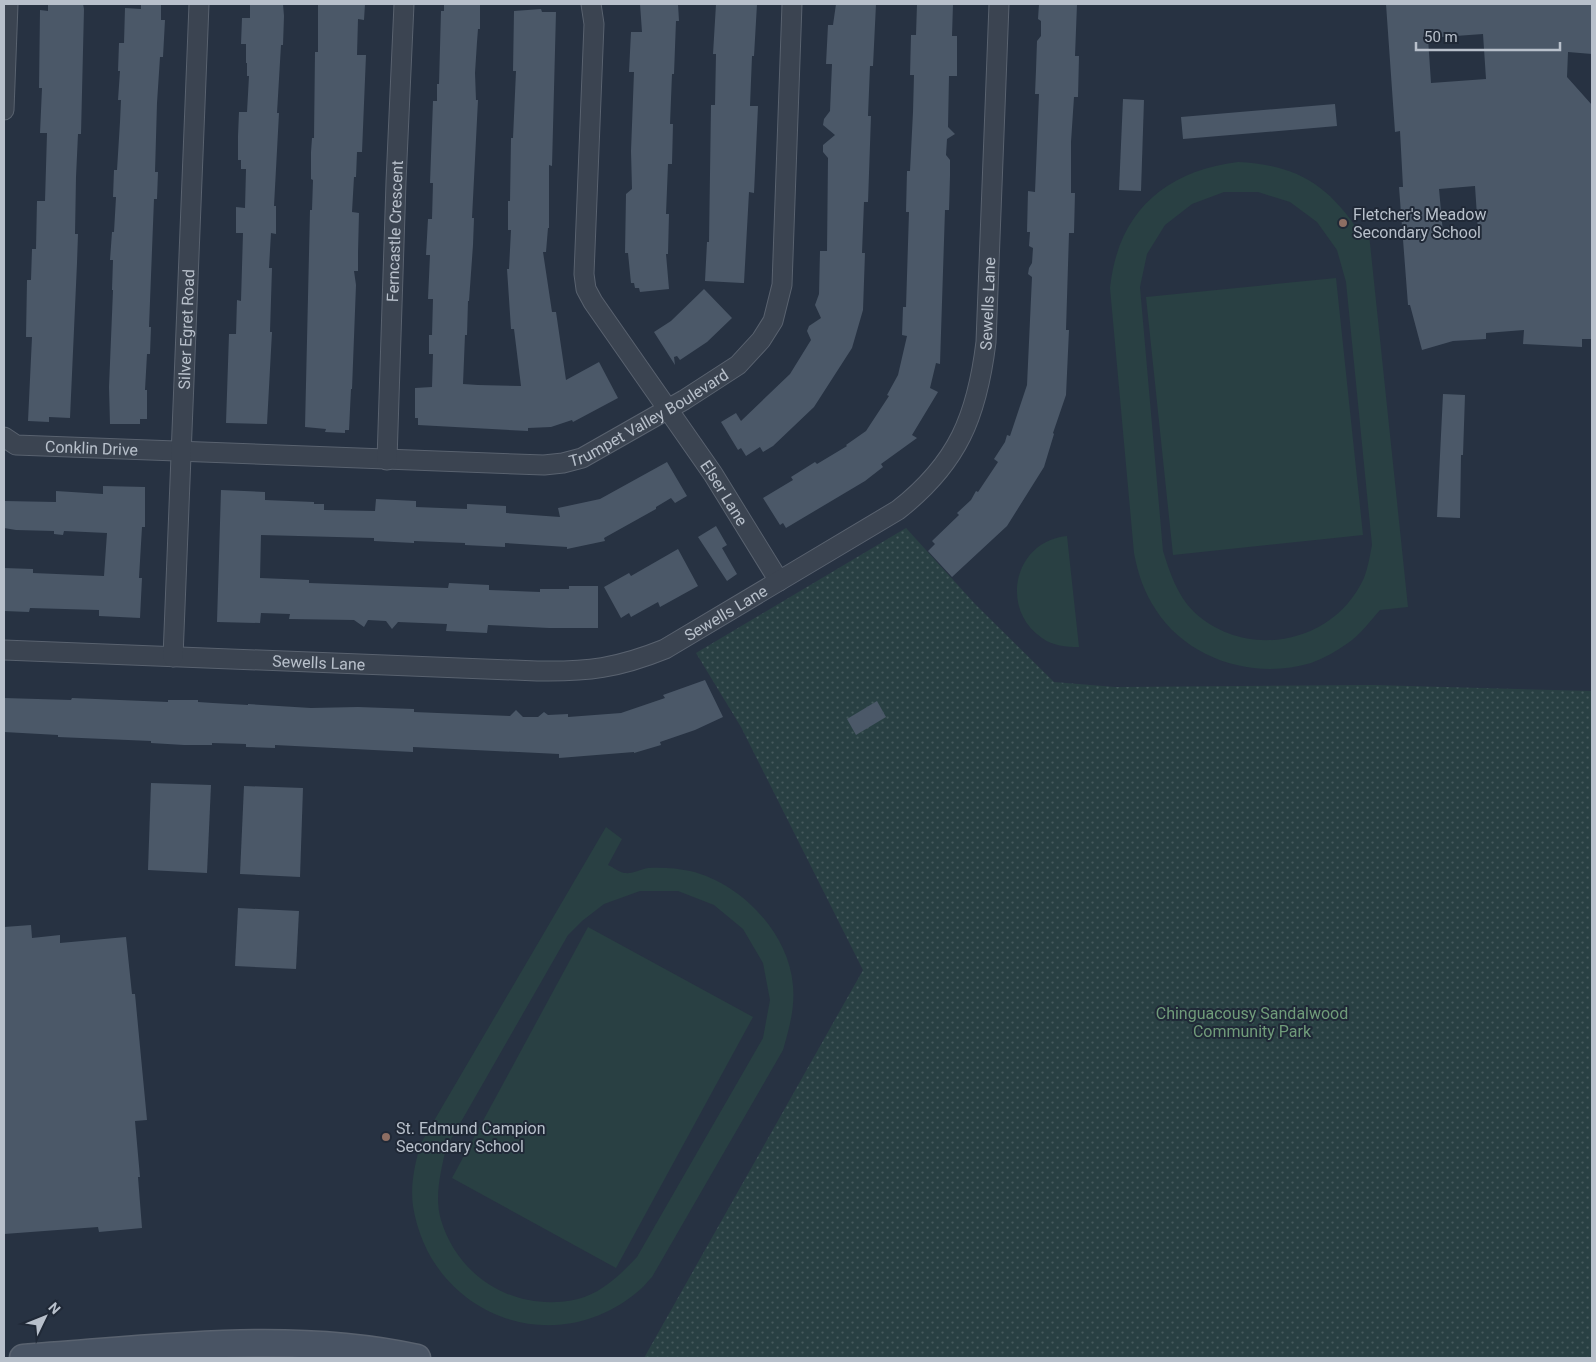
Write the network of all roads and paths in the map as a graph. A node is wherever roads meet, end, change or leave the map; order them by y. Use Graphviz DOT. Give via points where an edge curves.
graph roads {
  1 [pos="8,4"];
  2 [pos="199,4"];
  3 [pos="404,4"];
  4 [pos="591,4"];
  5 [pos="792,4"];
  6 [pos="999,4"];
  7 [pos="4,110"];
  8 [pos="667,408"];
  9 [pos="4,437"];
  10 [pos="181,452"];
  11 [pos="387,460"];
  12 [pos="779,581"];
  13 [pos="4,650"];
  14 [pos="173,657"];
  15 [pos="24,1358"];
  16 [pos="417,1358"];
  1 -- 7 [label="street"];
  2 -- 10 [label="street, Silver Egret Road"];
  3 -- 11 [label="street, Ferncastle Crescent"];
  4 -- 8 [label="street" via="594,24 584,265 586,289"];
  5 -- 8 [label="street, Trumpet Valley Boulevard" via="782,285 773,321 738,365"];
  6 -- 12 [label="street, Sewells Lane" via="986,342 982,378 973,410 941,468 915,496 880,521"];
  8 -- 11 [label="street, Trumpet Valley Boulevard" via="582,458 564,463"];
  8 -- 12 [label="street, Elser Lane" via="713,474"];
  9 -- 10 [label="street, Conklin Drive" via="16,445"];
  10 -- 11 [label="street, Trumpet Valley Boulevard"];
  10 -- 14 [label="street, Silver Egret Road"];
  12 -- 14 [label="street, Sewells Lane" via="665,649 630,662 589,670 537,671"];
  13 -- 14 [label="street, Sewells Lane"];
  15 -- 16 [label="main road" via="266,1344 329,1346"];
}
